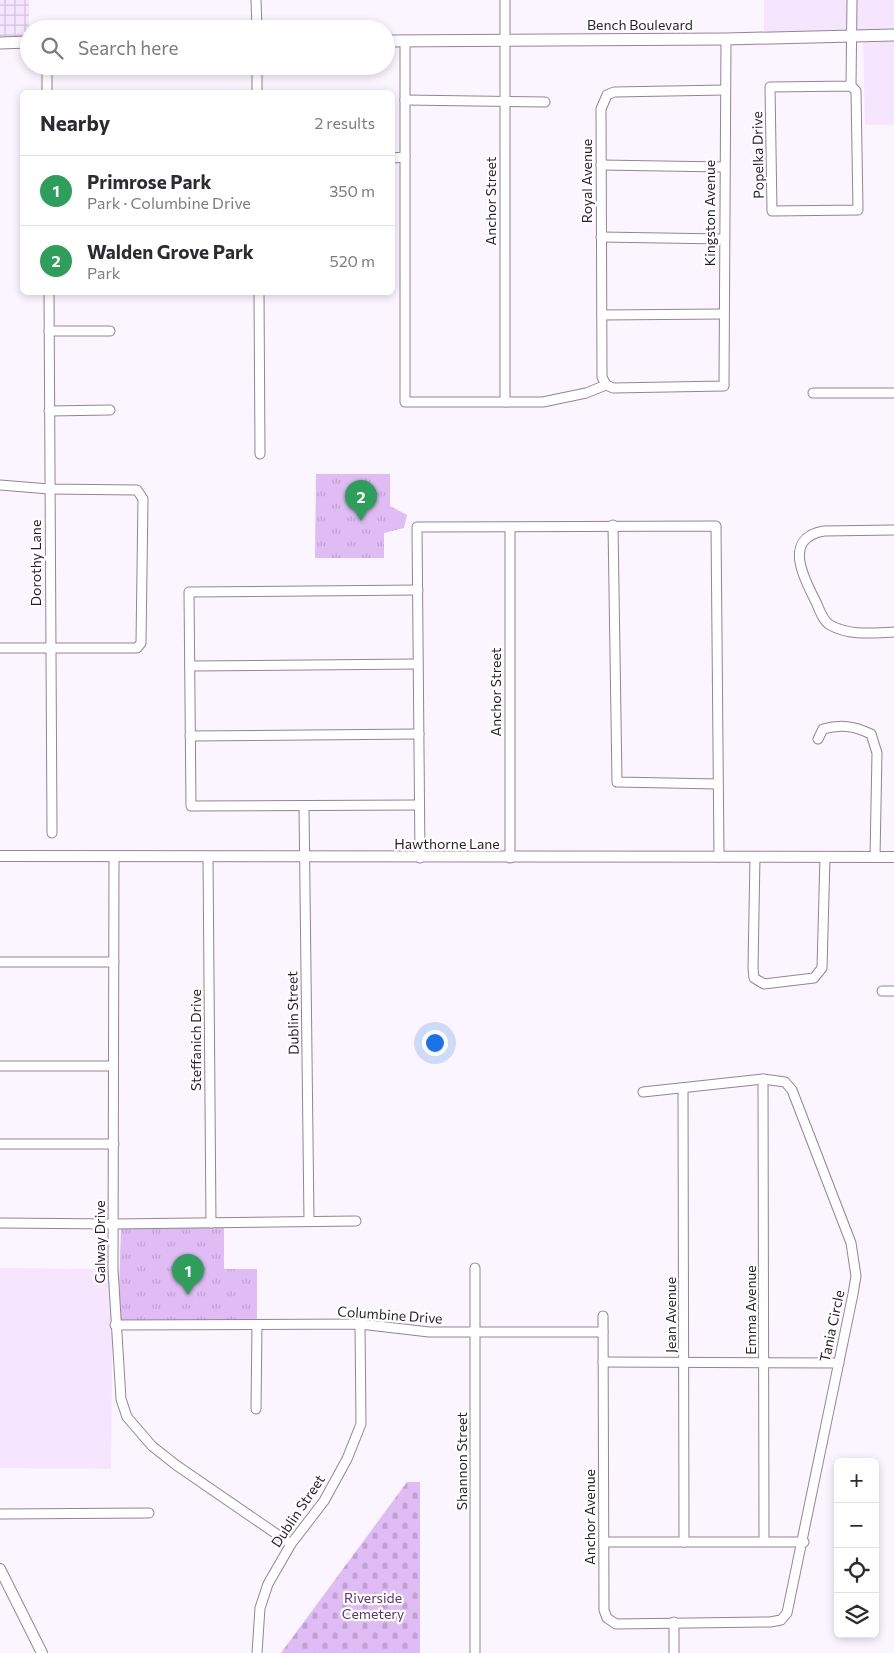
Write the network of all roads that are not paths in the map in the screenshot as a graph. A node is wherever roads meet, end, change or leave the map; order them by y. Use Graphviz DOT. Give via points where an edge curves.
graph roads {
  1 [pos="256,0"];
  2 [pos="505,0"];
  3 [pos="852,0"];
  4 [pos="257,20"];
  5 [pos="852,35"];
  6 [pos="894,35"];
  7 [pos="726,39"];
  8 [pos="395,41"];
  9 [pos="405,41"];
  10 [pos="505,41"];
  11 [pos="20,42"];
  12 [pos="0,43"];
  13 [pos="47,75"];
  14 [pos="257,75"];
  15 [pos="851,86"];
  16 [pos="47,90"];
  17 [pos="257,90"];
  18 [pos="725,90"];
  19 [pos="405,100"];
  20 [pos="505,102"];
  21 [pos="545,102"];
  22 [pos="405,157"];
  23 [pos="395,158"];
  24 [pos="601,165"];
  25 [pos="724,167"];
  26 [pos="601,237"];
  27 [pos="723,239"];
  28 [pos="49,295"];
  29 [pos="259,295"];
  30 [pos="724,314"];
  31 [pos="602,315"];
  32 [pos="49,331"];
  33 [pos="110,331"];
  34 [pos="606,385"];
  35 [pos="813,393"];
  36 [pos="894,393"];
  37 [pos="505,402"];
  38 [pos="110,410"];
  39 [pos="50,411"];
  40 [pos="260,454"];
  41 [pos="0,485"];
  42 [pos="49,489"];
  43 [pos="510,526"];
  44 [pos="613,526"];
  45 [pos="894,530"];
  46 [pos="418,590"];
  47 [pos="894,632"];
  48 [pos="0,648"];
  49 [pos="50,649"];
  50 [pos="418,664"];
  51 [pos="190,666"];
  52 [pos="419,734"];
  53 [pos="190,736"];
  54 [pos="818,739"];
  55 [pos="717,784"];
  56 [pos="419,805"];
  57 [pos="304,806"];
  58 [pos="52,833"];
  59 [pos="0,856"];
  60 [pos="305,856"];
  61 [pos="114,857"];
  62 [pos="208,857"];
  63 [pos="719,857"];
  64 [pos="755,857"];
  65 [pos="825,857"];
  66 [pos="875,857"];
  67 [pos="894,857"];
  68 [pos="420,858"];
  69 [pos="510,858"];
  70 [pos="0,962"];
  71 [pos="114,962"];
  72 [pos="882,991"];
  73 [pos="894,991"];
  74 [pos="0,1066"];
  75 [pos="113,1066"];
  76 [pos="763,1079"];
  77 [pos="683,1088"];
  78 [pos="642,1092"];
  79 [pos="0,1144"];
  80 [pos="114,1144"];
  81 [pos="309,1221"];
  82 [pos="356,1221"];
  83 [pos="0,1223"];
  84 [pos="211,1223"];
  85 [pos="114,1224"];
  86 [pos="474,1268"];
  87 [pos="603,1316"];
  88 [pos="360,1324"];
  89 [pos="115,1325"];
  90 [pos="257,1325"];
  91 [pos="603,1332"];
  92 [pos="476,1333"];
  93 [pos="603,1362"];
  94 [pos="685,1362"];
  95 [pos="765,1363"];
  96 [pos="838,1363"];
  97 [pos="256,1409"];
  98 [pos="149,1513"];
  99 [pos="0,1514"];
  100 [pos="764,1541"];
  101 [pos="604,1542"];
  102 [pos="684,1542"];
  103 [pos="804,1542"];
  104 [pos="291,1544"];
  105 [pos="0,1568"];
  106 [pos="674,1622"];
  107 [pos="42,1653"];
  108 [pos="258,1653"];
  109 [pos="475,1653"];
  110 [pos="674,1653"];
  1 -- 4 [label="street"];
  2 -- 10 [label="street, Anchor Street"];
  3 -- 5 [label="street, Popelka Drive"];
  5 -- 6 [label="main road, Bench Boulevard"];
  5 -- 7 [label="main road, Bench Boulevard"];
  5 -- 15 [label="street, Popelka Drive"];
  7 -- 10 [label="main road, Bench Boulevard"];
  7 -- 18 [label="street, Kingston Avenue"];
  8 -- 9 [label="main road, Bench Boulevard"];
  9 -- 10 [label="main road, Bench Boulevard"];
  9 -- 19 [label="street"];
  10 -- 20 [label="street, Anchor Street"];
  11 -- 12 [label="main road"];
  13 -- 16 [label="street"];
  14 -- 17 [label="street"];
  15 -- 15 [label="street, Popelka Drive" via="856,91 858,210 772,211 770,87"];
  18 -- 24 [label="street, Royal Avenue" via="614,92 607,95 601,109"];
  18 -- 25 [label="street, Kingston Avenue"];
  19 -- 20 [label="street"];
  19 -- 22 [label="street"];
  20 -- 21 [label="street"];
  20 -- 37 [label="street, Anchor Street"];
  22 -- 23 [label="street"];
  22 -- 37 [label="street" via="405,402"];
  24 -- 25 [label="street"];
  24 -- 26 [label="street, Royal Avenue"];
  25 -- 27 [label="street, Kingston Avenue"];
  26 -- 27 [label="street"];
  26 -- 31 [label="street, Royal Avenue"];
  27 -- 30 [label="street, Kingston Avenue"];
  28 -- 32 [label="street, Dorothy Lane"];
  29 -- 40 [label="street"];
  30 -- 31 [label="street"];
  30 -- 34 [label="street, Kingston Avenue" via="724,386 614,388"];
  31 -- 34 [label="street, Royal Avenue" via="602,377"];
  32 -- 33 [label="street"];
  32 -- 39 [label="street, Dorothy Lane"];
  34 -- 37 [label="street" via="586,393 543,402"];
  35 -- 36 [label="street"];
  38 -- 39 [label="street"];
  39 -- 42 [label="street, Dorothy Lane"];
  41 -- 42 [label="street"];
  42 -- 49 [label="street, Dorothy Lane"];
  42 -- 49 [label="street" via="137,490 143,498 141,643 137,648"];
  43 -- 44 [label="street"];
  43 -- 46 [label="street" via="417,527"];
  43 -- 69 [label="street, Anchor Street"];
  44 -- 55 [label="street" via="618,782"];
  44 -- 55 [label="street" via="716,526"];
  45 -- 47 [label="street" via="814,532 800,548 801,573 827,624 849,633"];
  46 -- 50 [label="street"];
  46 -- 51 [label="street" via="189,592"];
  48 -- 49 [label="street"];
  49 -- 58 [label="street, Dorothy Lane"];
  50 -- 51 [label="street"];
  50 -- 52 [label="street"];
  51 -- 53 [label="street"];
  52 -- 53 [label="street"];
  52 -- 56 [label="street"];
  53 -- 57 [label="street" via="191,806"];
  54 -- 66 [label="street" via="823,729 839,725 856,727 870,734 877,753"];
  55 -- 63 [label="street"];
  56 -- 57 [label="street"];
  56 -- 68 [label="street"];
  57 -- 60 [label="street, Dublin Street"];
  59 -- 61 [label="street, Hawthorne Lane"];
  60 -- 62 [label="street, Hawthorne Lane"];
  60 -- 68 [label="street, Hawthorne Lane"];
  60 -- 81 [label="street, Dublin Street"];
  61 -- 62 [label="street, Hawthorne Lane"];
  61 -- 71 [label="street, Galway Drive"];
  62 -- 84 [label="street, Steffanich Drive"];
  63 -- 64 [label="street, Hawthorne Lane"];
  63 -- 69 [label="street, Hawthorne Lane"];
  64 -- 65 [label="street, Hawthorne Lane"];
  64 -- 65 [label="street" via="754,978 764,984 814,978 822,968"];
  65 -- 66 [label="street, Hawthorne Lane"];
  66 -- 67 [label="street, Hawthorne Lane"];
  68 -- 69 [label="street, Hawthorne Lane"];
  70 -- 71 [label="street"];
  71 -- 75 [label="street, Galway Drive"];
  72 -- 73 [label="street"];
  74 -- 75 [label="street"];
  75 -- 80 [label="street, Galway Drive"];
  76 -- 77 [label="street, Tania Circle"];
  76 -- 95 [label="street, Emma Avenue"];
  76 -- 96 [label="street, Tania Circle" via="785,1082 792,1090 851,1242 856,1276"];
  77 -- 78 [label="street, Tania Circle"];
  77 -- 94 [label="street, Jean Avenue"];
  79 -- 80 [label="street"];
  80 -- 85 [label="street, Galway Drive"];
  81 -- 82 [label="street"];
  81 -- 84 [label="street"];
  83 -- 85 [label="street"];
  84 -- 85 [label="street"];
  85 -- 89 [label="street, Galway Drive"];
  86 -- 92 [label="street, Shannon Street"];
  87 -- 91 [label="street, Anchor Avenue"];
  88 -- 90 [label="street, Columbine Drive"];
  88 -- 92 [label="street, Columbine Drive" via="429,1332"];
  88 -- 104 [label="street, Dublin Street" via="361,1424 347,1459 324,1501"];
  89 -- 90 [label="street, Columbine Drive"];
  89 -- 104 [label="street, Galway Drive" via="120,1399 127,1417 137,1430 176,1466"];
  90 -- 97 [label="street"];
  91 -- 92 [label="street, Columbine Drive"];
  91 -- 93 [label="street, Anchor Avenue"];
  92 -- 109 [label="street, Shannon Street"];
  93 -- 94 [label="street"];
  93 -- 101 [label="street, Anchor Avenue"];
  94 -- 95 [label="street"];
  94 -- 102 [label="street, Jean Avenue"];
  95 -- 96 [label="street"];
  95 -- 100 [label="street, Emma Avenue"];
  96 -- 103 [label="street, Tania Circle"];
  98 -- 99 [label="street"];
  100 -- 102 [label="street"];
  100 -- 103 [label="street"];
  101 -- 102 [label="street"];
  101 -- 106 [label="street, Anchor Avenue" via="604,1610 607,1618 616,1624"];
  103 -- 106 [label="street, Tania Circle" via="787,1613 781,1620"];
  104 -- 108 [label="street, Dublin Street" via="268,1584 260,1608"];
  105 -- 107 [label="street"];
  106 -- 110 [label="street"];
}
